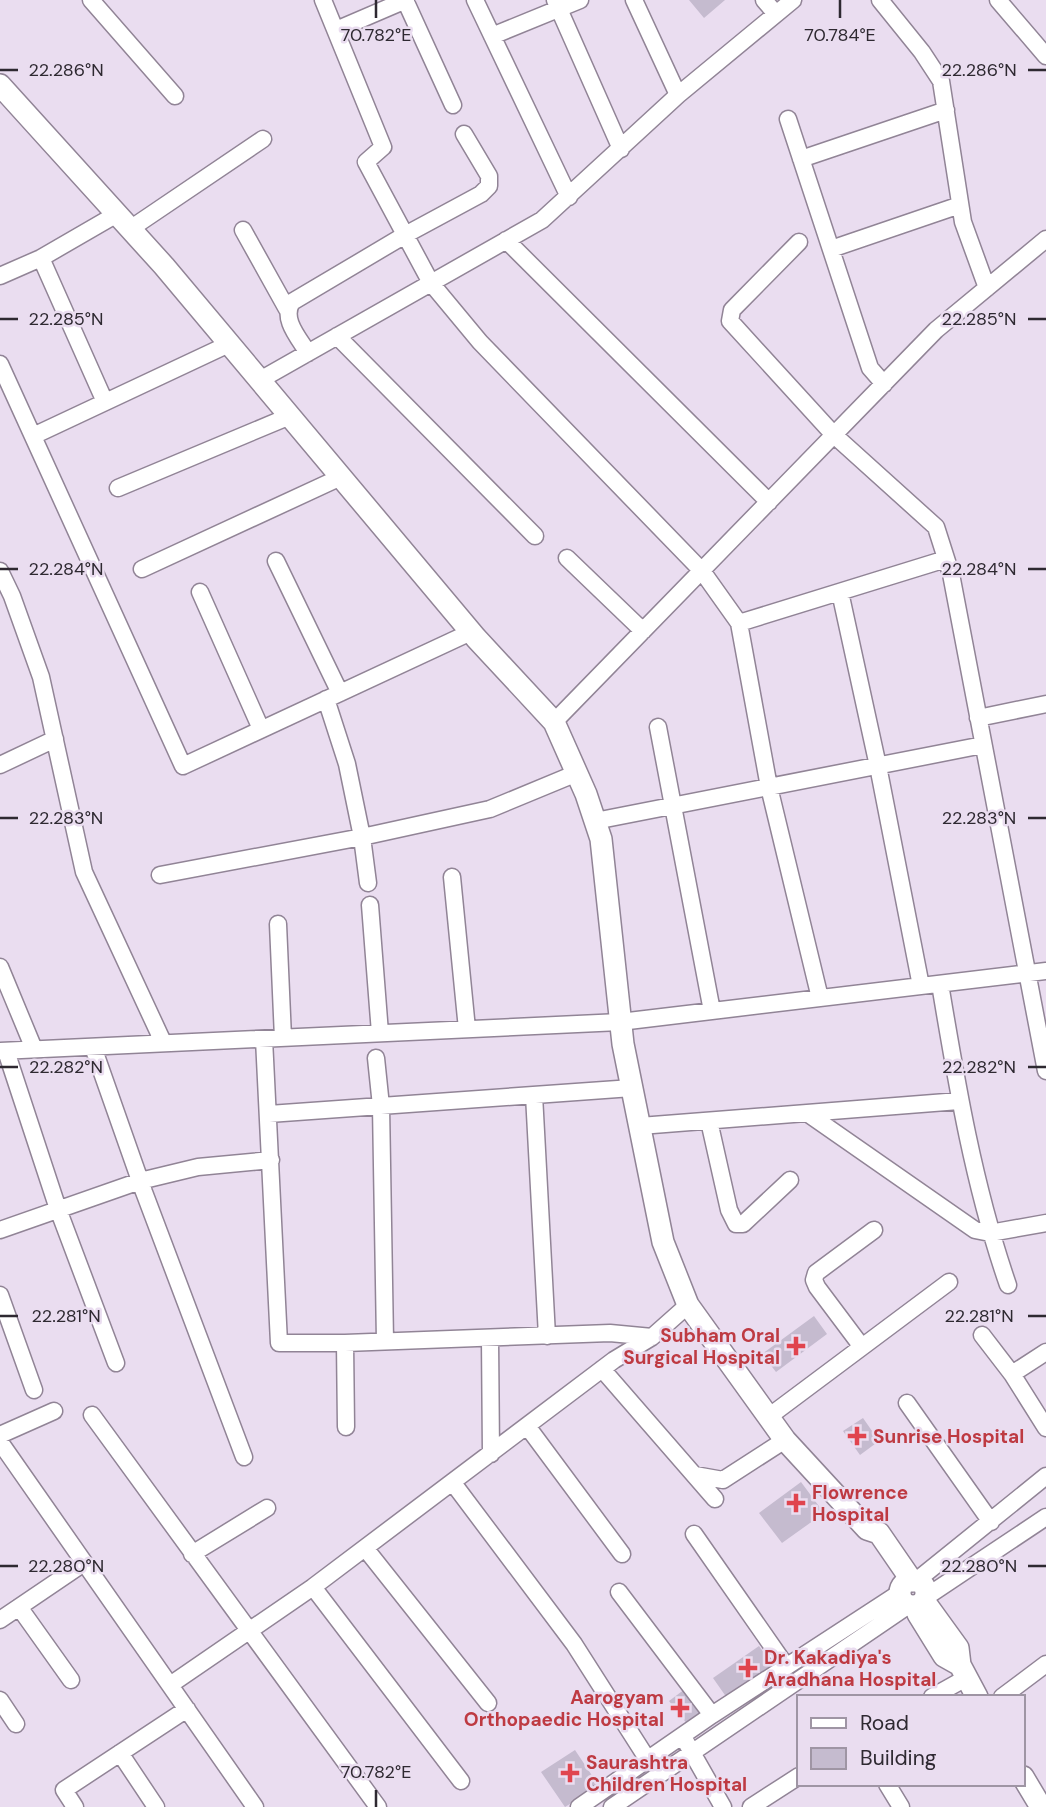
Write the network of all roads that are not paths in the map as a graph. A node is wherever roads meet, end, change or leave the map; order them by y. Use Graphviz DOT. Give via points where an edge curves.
graph roads {
  1 [pos="91,0"];
  2 [pos="323,0"];
  3 [pos="406,0"];
  4 [pos="475,0"];
  5 [pos="580,0"];
  6 [pos="634,0"];
  7 [pos="764,0"];
  8 [pos="793,0"];
  9 [pos="880,0"];
  10 [pos="998,0"];
  11 [pos="557,4"];
  12 [pos="776,14"];
  13 [pos="336,30"];
  14 [pos="492,36"];
  15 [pos="1046,56"];
  16 [pos="0,85"];
  17 [pos="678,95"];
  18 [pos="175,96"];
  19 [pos="453,105"];
  20 [pos="946,110"];
  21 [pos="788,119"];
  22 [pos="464,134"];
  23 [pos="263,139"];
  24 [pos="621,149"];
  25 [pos="801,159"];
  26 [pos="569,197"];
  27 [pos="960,205"];
  28 [pos="123,221"];
  29 [pos="243,230"];
  30 [pos="405,235"];
  31 [pos="1046,239"];
  32 [pos="506,240"];
  33 [pos="799,242"];
  34 [pos="831,249"];
  35 [pos="41,258"];
  36 [pos="0,275"];
  37 [pos="431,283"];
  38 [pos="987,288"];
  39 [pos="287,309"];
  40 [pos="337,337"];
  41 [pos="229,344"];
  42 [pos="308,353"];
  43 [pos="0,364"];
  44 [pos="260,380"];
  45 [pos="884,384"];
  46 [pos="105,402"];
  47 [pos="290,416"];
  48 [pos="834,435"];
  49 [pos="33,436"];
  50 [pos="341,477"];
  51 [pos="118,488"];
  52 [pos="769,502"];
  53 [pos="535,536"];
  54 [pos="567,558"];
  55 [pos="946,559"];
  56 [pos="276,561"];
  57 [pos="142,569"];
  58 [pos="0,571"];
  59 [pos="702,571"];
  60 [pos="200,592"];
  61 [pos="840,592"];
  62 [pos="6,598"];
  63 [pos="739,623"];
  64 [pos="643,631"];
  65 [pos="471,632"];
  66 [pos="333,696"];
  67 [pos="1046,704"];
  68 [pos="978,718"];
  69 [pos="554,722"];
  70 [pos="658,727"];
  71 [pos="261,729"];
  72 [pos="55,739"];
  73 [pos="983,746"];
  74 [pos="0,765"];
  75 [pos="878,766"];
  76 [pos="577,773"];
  77 [pos="769,787"];
  78 [pos="672,806"];
  79 [pos="595,821"];
  80 [pos="362,837"];
  81 [pos="160,875"];
  82 [pos="452,877"];
  83 [pos="368,883"];
  84 [pos="370,905"];
  85 [pos="278,924"];
  86 [pos="0,967"];
  87 [pos="1046,971"];
  88 [pos="1026,973"];
  89 [pos="940,984"];
  90 [pos="921,986"];
  91 [pos="820,998"];
  92 [pos="712,1011"];
  93 [pos="620,1022"];
  94 [pos="467,1029"];
  95 [pos="380,1033"];
  96 [pos="283,1038"];
  97 [pos="264,1039"];
  98 [pos="163,1042"];
  99 [pos="93,1047"];
  100 [pos="34,1049"];
  101 [pos="3,1051"];
  102 [pos="376,1058"];
  103 [pos="1046,1071"];
  104 [pos="632,1088"];
  105 [pos="534,1095"];
  106 [pos="959,1101"];
  107 [pos="381,1106"];
  108 [pos="807,1113"];
  109 [pos="269,1114"];
  110 [pos="709,1121"];
  111 [pos="640,1126"];
  112 [pos="271,1160"];
  113 [pos="790,1180"];
  114 [pos="140,1181"];
  115 [pos="58,1209"];
  116 [pos="1046,1223"];
  117 [pos="0,1230"];
  118 [pos="874,1230"];
  119 [pos="990,1233"];
  120 [pos="950,1282"];
  121 [pos="1008,1285"];
  122 [pos="0,1295"];
  123 [pos="688,1305"];
  124 [pos="982,1335"];
  125 [pos="547,1336"];
  126 [pos="652,1336"];
  127 [pos="490,1339"];
  128 [pos="385,1341"];
  129 [pos="345,1343"];
  130 [pos="862,1348"];
  131 [pos="1046,1352"];
  132 [pos="116,1363"];
  133 [pos="602,1369"];
  134 [pos="1012,1374"];
  135 [pos="34,1390"];
  136 [pos="908,1403"];
  137 [pos="54,1411"];
  138 [pos="92,1415"];
  139 [pos="767,1418"];
  140 [pos="346,1426"];
  141 [pos="527,1426"];
  142 [pos="1046,1427"];
  143 [pos="785,1440"];
  144 [pos="1,1442"];
  145 [pos="491,1454"];
  146 [pos="244,1457"];
  147 [pos="695,1475"];
  148 [pos="1046,1476"];
  149 [pos="453,1483"];
  150 [pos="715,1499"];
  151 [pos="267,1508"];
  152 [pos="1046,1517"];
  153 [pos="992,1522"];
  154 [pos="694,1534"];
  155 [pos="365,1548"];
  156 [pos="192,1554"];
  157 [pos="622,1554"];
  158 [pos="84,1563"];
  159 [pos="313,1587"];
  160 [pos="619,1592"];
  161 [pos="913,1593"];
  162 [pos="19,1608"];
  163 [pos="0,1620"];
  164 [pos="250,1629"];
  165 [pos="1046,1664"];
  166 [pos="786,1666"];
  167 [pos="963,1671"];
  168 [pos="71,1679"];
  169 [pos="170,1685"];
  170 [pos="934,1695"];
  171 [pos="976,1695"];
  172 [pos="1005,1695"];
  173 [pos="0,1700"];
  174 [pos="488,1703"];
  175 [pos="187,1709"];
  176 [pos="712,1715"];
  177 [pos="16,1724"];
  178 [pos="682,1736"];
  179 [pos="691,1752"];
  180 [pos="120,1753"];
  181 [pos="648,1760"];
  182 [pos="797,1777"];
  183 [pos="1025,1780"];
  184 [pos="461,1781"];
  185 [pos="888,1786"];
  186 [pos="75,1807"];
  187 [pos="156,1807"];
  188 [pos="255,1807"];
  189 [pos="378,1807"];
  190 [pos="579,1807"];
  191 [pos="612,1807"];
  192 [pos="723,1807"];
  193 [pos="751,1807"];
  194 [pos="901,1807"];
  195 [pos="1041,1807"];
  1 -- 18 [label="street"];
  2 -- 13 [label="street"];
  3 -- 13 [label="street"];
  3 -- 19 [label="street"];
  4 -- 14 [label="street"];
  5 -- 11 [label="street"];
  6 -- 17 [label="street"];
  7 -- 12 [label="street"];
  8 -- 12 [label="street"];
  9 -- 20 [label="street" via="934,68"];
  10 -- 15 [label="street"];
  11 -- 14 [label="street"];
  11 -- 24 [label="street"];
  12 -- 17 [label="street"];
  13 -- 30 [label="street" via="383,147 366,162"];
  14 -- 26 [label="street"];
  16 -- 28 [label="main road"];
  17 -- 24 [label="street"];
  20 -- 25 [label="street"];
  20 -- 27 [label="street"];
  21 -- 25 [label="street"];
  22 -- 30 [label="street" via="489,176 489,186"];
  23 -- 28 [label="street"];
  24 -- 26 [label="street"];
  25 -- 34 [label="street"];
  26 -- 32 [label="street" via="542,220"];
  27 -- 34 [label="street"];
  27 -- 38 [label="street"];
  28 -- 35 [label="street"];
  28 -- 41 [label="main road"];
  29 -- 39 [label="street"];
  30 -- 37 [label="street"];
  30 -- 39 [label="street"];
  31 -- 38 [label="street"];
  32 -- 37 [label="street"];
  32 -- 52 [label="street"];
  33 -- 48 [label="street" via="732,310 730,321"];
  34 -- 45 [label="street" via="870,368"];
  35 -- 36 [label="street"];
  35 -- 46 [label="street"];
  37 -- 40 [label="street"];
  37 -- 59 [label="street" via="480,342"];
  38 -- 45 [label="street" via="936,330"];
  39 -- 42 [label="street"];
  40 -- 42 [label="street"];
  40 -- 53 [label="street"];
  41 -- 44 [label="main road"];
  41 -- 46 [label="street"];
  42 -- 44 [label="street"];
  43 -- 49 [label="street"];
  44 -- 47 [label="main road"];
  45 -- 48 [label="street"];
  46 -- 49 [label="street"];
  47 -- 50 [label="main road"];
  47 -- 51 [label="street"];
  48 -- 52 [label="street"];
  48 -- 55 [label="street" via="936,527"];
  49 -- 71 [label="street" via="183,766"];
  50 -- 57 [label="street"];
  50 -- 65 [label="main road"];
  52 -- 59 [label="street"];
  54 -- 64 [label="street"];
  55 -- 61 [label="street"];
  55 -- 68 [label="street"];
  56 -- 66 [label="street"];
  58 -- 62 [label="street"];
  59 -- 63 [label="street"];
  59 -- 64 [label="street"];
  60 -- 71 [label="street"];
  61 -- 63 [label="street"];
  61 -- 75 [label="street"];
  62 -- 72 [label="street" via="41,677"];
  63 -- 77 [label="street"];
  64 -- 69 [label="street"];
  65 -- 66 [label="street"];
  65 -- 69 [label="main road"];
  66 -- 71 [label="street"];
  66 -- 80 [label="street"];
  67 -- 68 [label="street"];
  68 -- 73 [label="street"];
  69 -- 76 [label="main road"];
  70 -- 78 [label="street"];
  72 -- 74 [label="street"];
  72 -- 98 [label="street" via="84,872"];
  73 -- 75 [label="street"];
  73 -- 88 [label="street"];
  75 -- 77 [label="street"];
  75 -- 90 [label="street"];
  76 -- 79 [label="main road"];
  76 -- 80 [label="street" via="490,808"];
  77 -- 78 [label="street"];
  77 -- 91 [label="street"];
  78 -- 79 [label="street"];
  78 -- 92 [label="street"];
  79 -- 93 [label="main road" via="601,839"];
  80 -- 81 [label="street"];
  80 -- 83 [label="street"];
  82 -- 94 [label="street"];
  84 -- 95 [label="street"];
  85 -- 96 [label="street"];
  86 -- 100 [label="street"];
  87 -- 88 [label="street"];
  88 -- 89 [label="street"];
  88 -- 103 [label="street"];
  89 -- 90 [label="street"];
  89 -- 106 [label="street"];
  90 -- 91 [label="street"];
  91 -- 92 [label="street"];
  92 -- 93 [label="street"];
  93 -- 94 [label="street"];
  93 -- 104 [label="main road"];
  94 -- 95 [label="street"];
  95 -- 96 [label="street"];
  96 -- 97 [label="street"];
  97 -- 98 [label="street"];
  97 -- 109 [label="street"];
  98 -- 99 [label="street"];
  99 -- 100 [label="street"];
  99 -- 114 [label="street"];
  100 -- 101 [label="street"];
  101 -- 115 [label="street"];
  102 -- 107 [label="street"];
  104 -- 105 [label="street"];
  104 -- 111 [label="main road"];
  105 -- 107 [label="street"];
  105 -- 125 [label="street"];
  106 -- 108 [label="street"];
  106 -- 119 [label="street"];
  107 -- 109 [label="street"];
  107 -- 128 [label="street"];
  108 -- 110 [label="street"];
  108 -- 119 [label="street" via="975,1230"];
  109 -- 112 [label="street"];
  110 -- 111 [label="street"];
  110 -- 113 [label="street" via="736,1224 743,1224"];
  111 -- 123 [label="main road" via="663,1242"];
  112 -- 114 [label="street" via="198,1167"];
  112 -- 129 [label="street" via="279,1343"];
  114 -- 115 [label="street"];
  114 -- 146 [label="street"];
  115 -- 117 [label="street"];
  115 -- 132 [label="street"];
  116 -- 119 [label="street"];
  118 -- 130 [label="street" via="816,1273 814,1280"];
  119 -- 121 [label="street"];
  120 -- 130 [label="street"];
  122 -- 135 [label="street"];
  123 -- 126 [label="street"];
  123 -- 139 [label="main road"];
  124 -- 134 [label="street"];
  125 -- 126 [label="street"];
  125 -- 127 [label="street"];
  126 -- 133 [label="street"];
  127 -- 128 [label="street"];
  127 -- 145 [label="street"];
  128 -- 129 [label="street"];
  129 -- 140 [label="street"];
  130 -- 139 [label="street"];
  131 -- 134 [label="street"];
  133 -- 141 [label="street"];
  133 -- 147 [label="street"];
  134 -- 142 [label="street"];
  136 -- 153 [label="street"];
  137 -- 144 [label="street"];
  138 -- 156 [label="street"];
  139 -- 143 [label="main road"];
  141 -- 145 [label="street"];
  141 -- 157 [label="street"];
  143 -- 147 [label="street" via="723,1480"];
  143 -- 161 [label="main road" via="867,1529 869,1540"];
  144 -- 158 [label="street"];
  145 -- 149 [label="street"];
  147 -- 150 [label="street"];
  148 -- 153 [label="street"];
  149 -- 155 [label="street"];
  149 -- 181 [label="street" via="574,1644"];
  151 -- 156 [label="street"];
  152 -- 161 [label="street"];
  153 -- 161 [label="street"];
  154 -- 166 [label="street"];
  155 -- 159 [label="street"];
  155 -- 174 [label="street"];
  156 -- 164 [label="street"];
  158 -- 162 [label="street"];
  158 -- 169 [label="street"];
  159 -- 164 [label="street"];
  159 -- 184 [label="street"];
  160 -- 176 [label="street"];
  161 -- 166 [label="street"];
  161 -- 167 [label="main road" via="944,1656"];
  161 -- 179 [label="street"];
  162 -- 163 [label="street"];
  162 -- 168 [label="street"];
  164 -- 169 [label="street"];
  164 -- 189 [label="street"];
  165 -- 172 [label="street"];
  166 -- 176 [label="street"];
  167 -- 170 [label="street"];
  167 -- 171 [label="main road"];
  169 -- 175 [label="street"];
  173 -- 177 [label="street"];
  175 -- 180 [label="street"];
  175 -- 188 [label="street"];
  176 -- 178 [label="street"];
  178 -- 179 [label="street"];
  178 -- 181 [label="street"];
  179 -- 191 [label="street"];
  179 -- 192 [label="street"];
  180 -- 186 [label="street" via="64,1790"];
  180 -- 187 [label="street"];
  181 -- 190 [label="street"];
  182 -- 193 [label="street"];
  183 -- 195 [label="main road"];
  185 -- 194 [label="street"];
}
